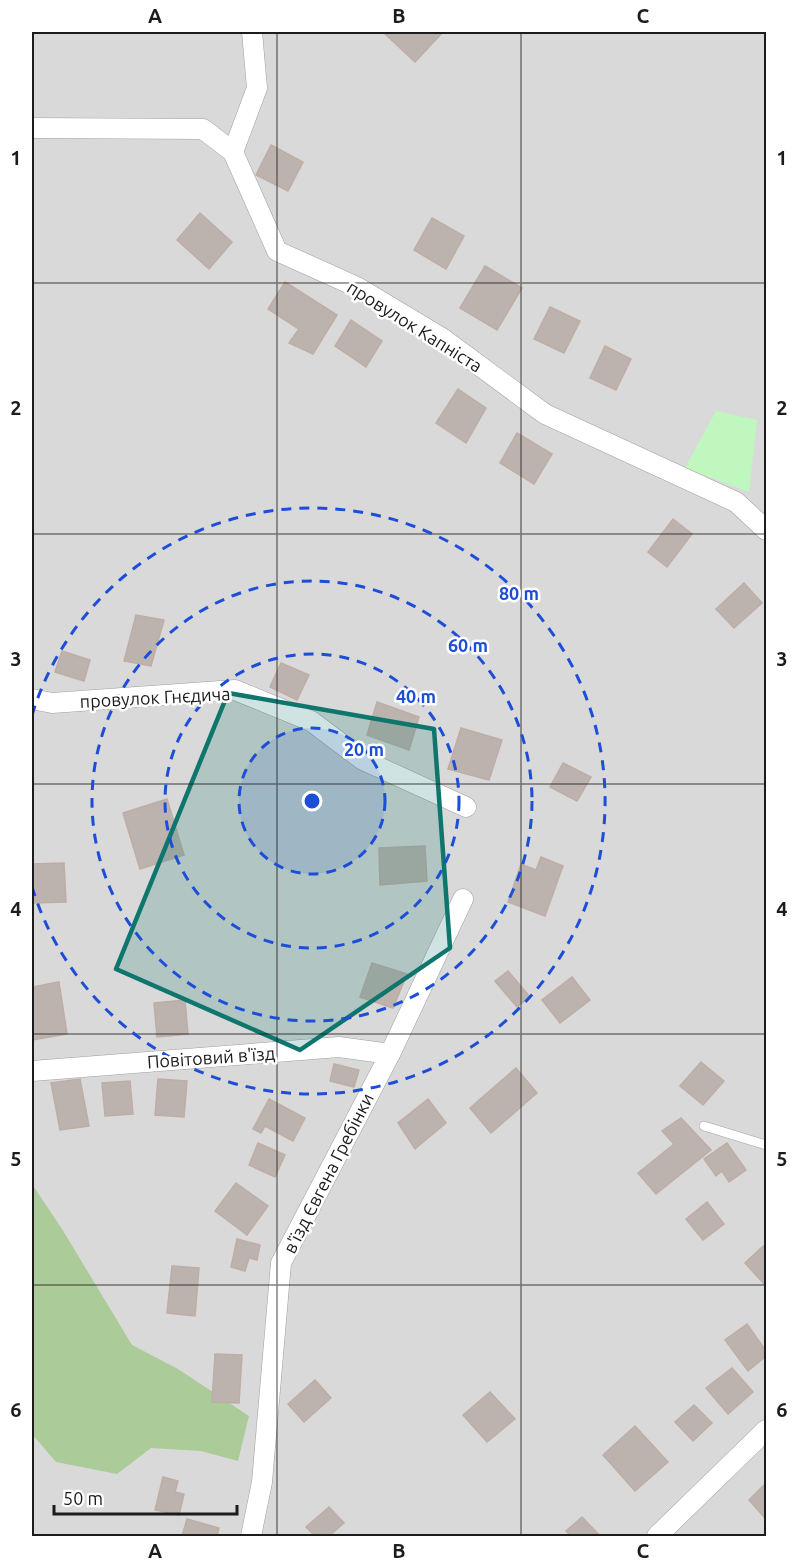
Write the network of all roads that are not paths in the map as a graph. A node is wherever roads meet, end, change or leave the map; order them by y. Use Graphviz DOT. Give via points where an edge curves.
graph roads {
  1 [pos="252,32"];
  2 [pos="32,128"];
  3 [pos="233,152"];
  4 [pos="766,530"];
  5 [pos="32,699"];
  6 [pos="466,807"];
  7 [pos="463,899"];
  8 [pos="390,1054"];
  9 [pos="32,1071"];
  10 [pos="704,1126"];
  11 [pos="766,1145"];
  12 [pos="766,1430"];
  13 [pos="250,1536"];
  14 [pos="657,1536"];
  1 -- 3 [label="street" via="256,88"];
  2 -- 3 [label="street, провулок Капніста" via="203,129"];
  3 -- 4 [label="street, провулок Капніста" via="277,251 357,287 442,338 545,414 736,502"];
  5 -- 6 [label="street, провулок Гнєдича" via="52,703 235,690 311,721 363,760"];
  7 -- 8 [label="street, в'їзд Євгена Гребінки"];
  8 -- 9 [label="street, Повітовий в'їзд" via="339,1047"];
  8 -- 13 [label="street, в'їзд Євгена Гребінки" via="281,1263 262,1482"];
  10 -- 11 [label="lane"];
  12 -- 14 [label="street"];
}
